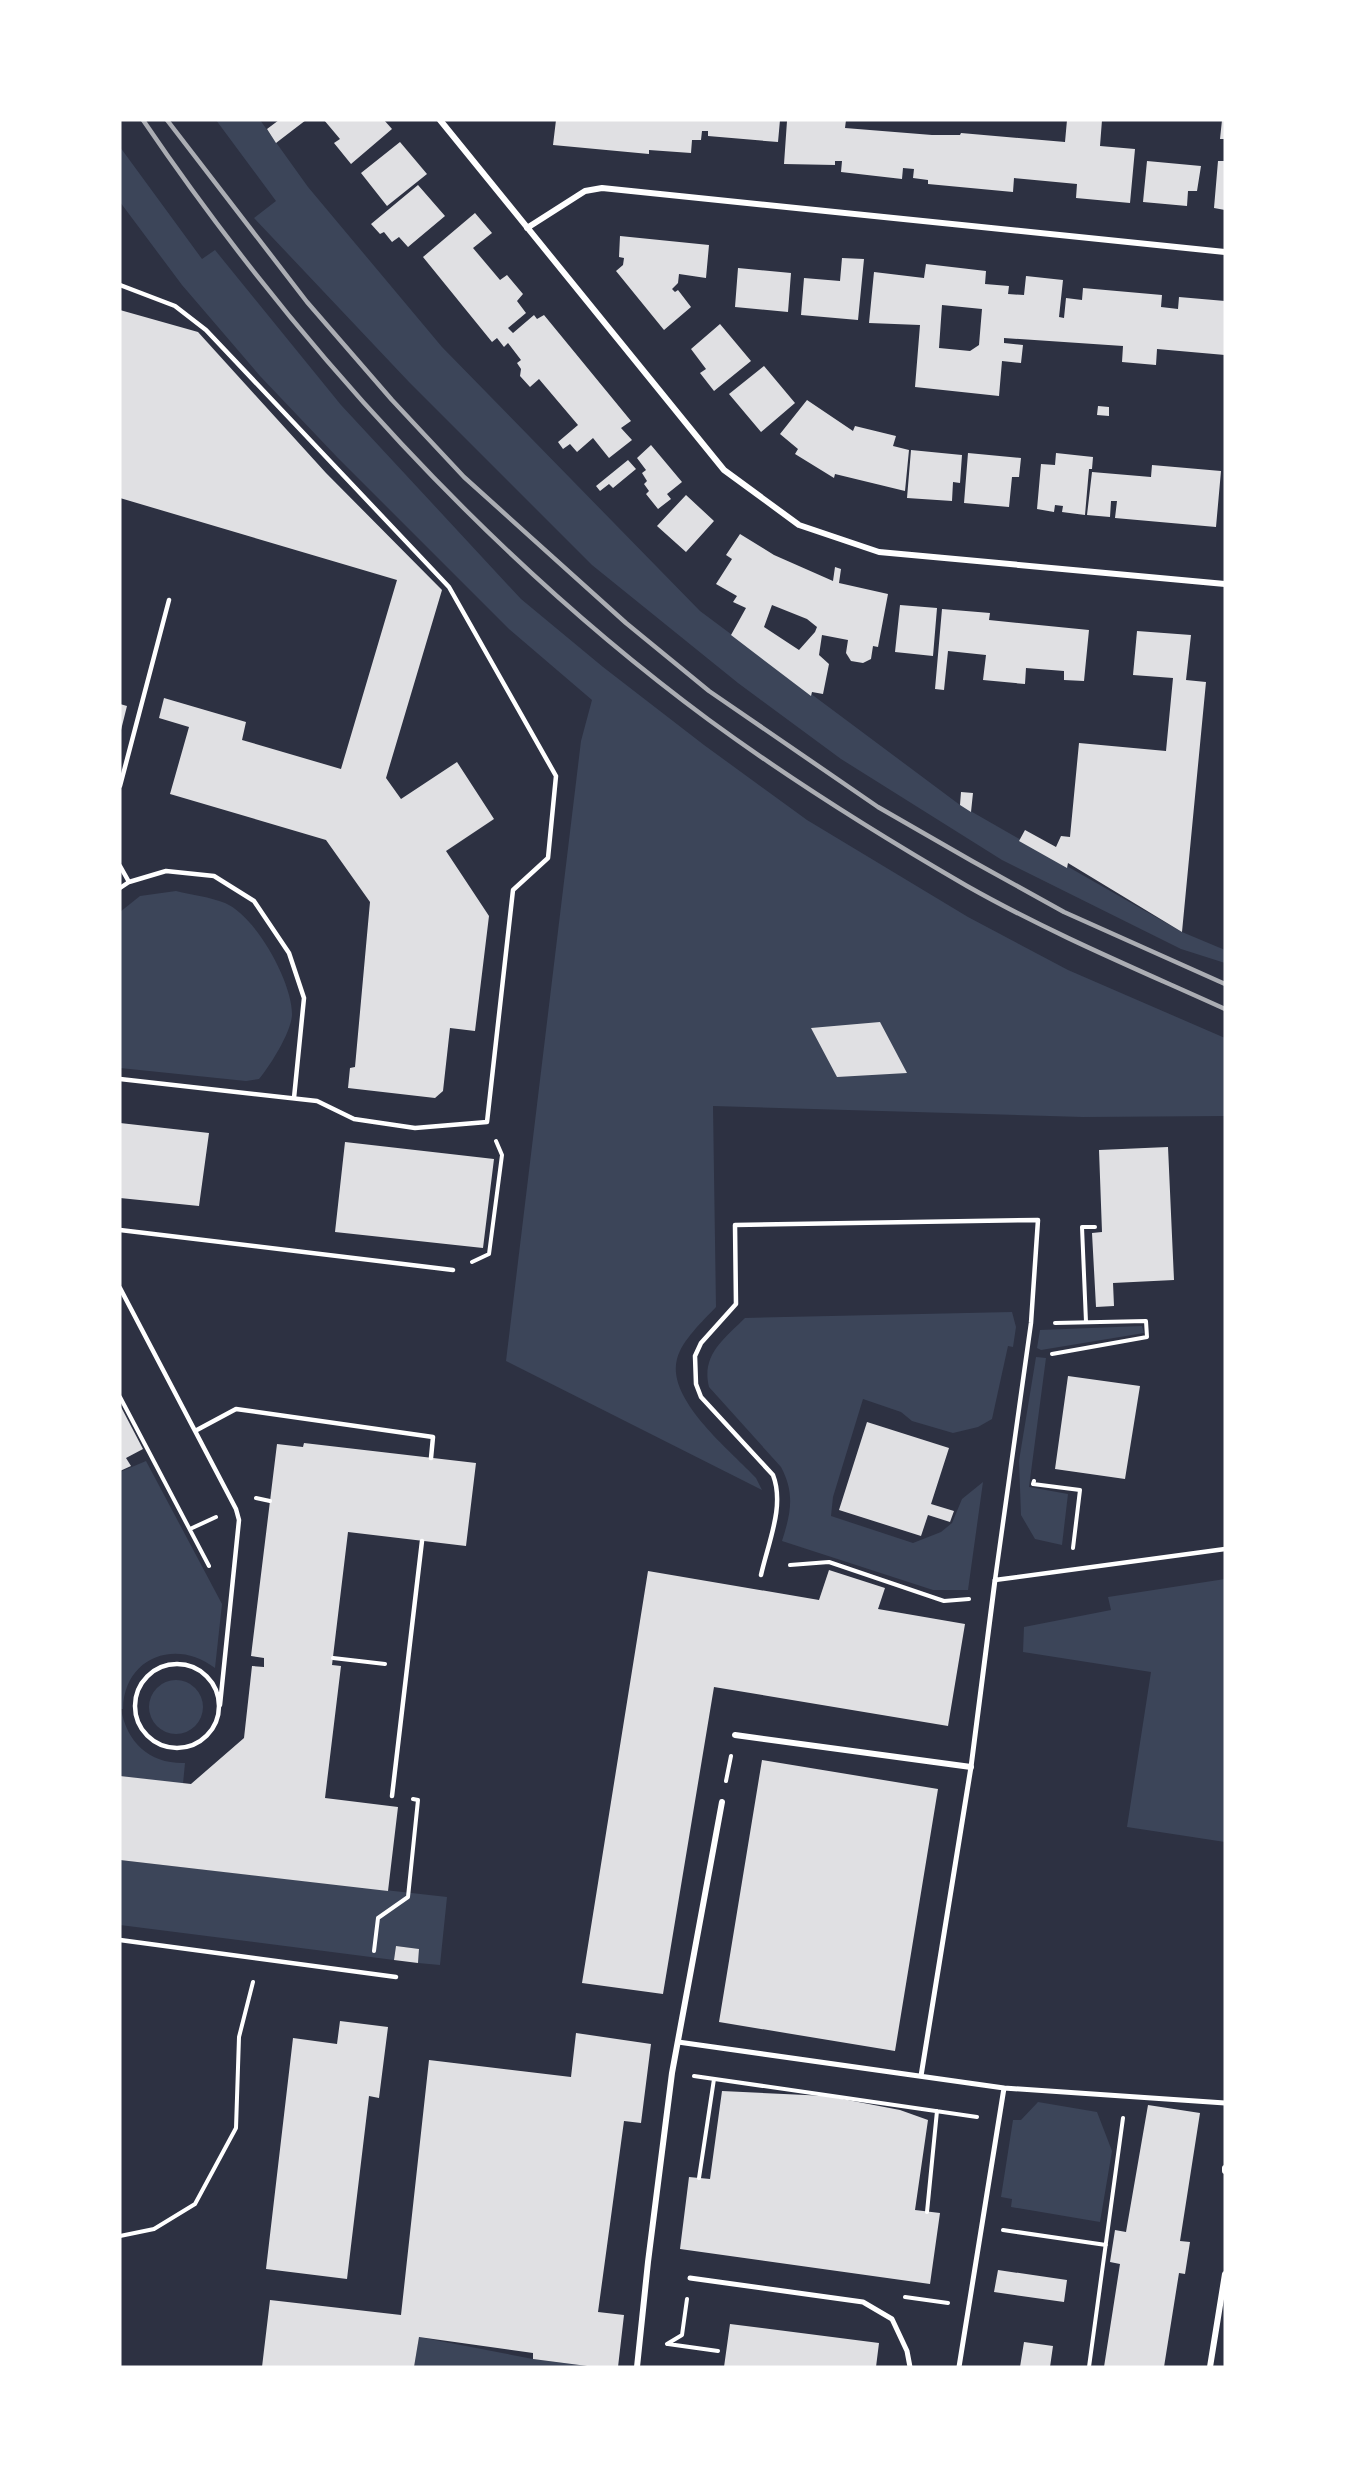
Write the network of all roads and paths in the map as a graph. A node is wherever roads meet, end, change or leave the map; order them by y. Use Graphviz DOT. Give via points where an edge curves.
graph roads {
  1 [pos="440,120"];
  2 [pos="527,228"];
  3 [pos="1225,252"];
  4 [pos="120,285"];
  5 [pos="1225,585"];
  6 [pos="169,600"];
  7 [pos="120,786"];
  8 [pos="120,866"];
  9 [pos="129,882"];
  10 [pos="120,888"];
  11 [pos="120,1079"];
  12 [pos="294,1098"];
  13 [pos="487,1122"];
  14 [pos="1095,1227"];
  15 [pos="120,1230"];
  16 [pos="453,1270"];
  17 [pos="120,1288"];
  18 [pos="1086,1322"];
  19 [pos="1031,1323"];
  20 [pos="1050,1365"];
  21 [pos="120,1397"];
  22 [pos="195,1431"];
  23 [pos="431,1458"];
  24 [pos="1035,1472"];
  25 [pos="422,1541"];
  26 [pos="1225,1549"];
  27 [pos="790,1565"];
  28 [pos="210,1568"];
  29 [pos="1078,1569"];
  30 [pos="761,1575"];
  31 [pos="995,1580"];
  32 [pos="993,1597"];
  33 [pos="333,1658"];
  34 [pos="406,1667"];
  35 [pos="220,1705"];
  36 [pos="735,1735"];
  37 [pos="971,1767"];
  38 [pos="392,1796"];
  39 [pos="722,1802"];
  40 [pos="120,1940"];
  41 [pos="373,1957"];
  42 [pos="259,1959"];
  43 [pos="396,1977"];
  44 [pos="678,2042"];
  45 [pos="696,2076"];
  46 [pos="921,2076"];
  47 [pos="714,2079"];
  48 [pos="1004,2088"];
  49 [pos="1126,2096"];
  50 [pos="1225,2103"];
  51 [pos="937,2110"];
  52 [pos="956,2114"];
  53 [pos="699,2178"];
  54 [pos="927,2212"];
  55 [pos="981,2227"];
  56 [pos="120,2236"];
  57 [pos="1106,2245"];
  58 [pos="1225,2274"];
  59 [pos="690,2278"];
  60 [pos="640,2342"];
  61 [pos="718,2351"];
  62 [pos="638,2367"];
  63 [pos="910,2367"];
  64 [pos="959,2367"];
  65 [pos="1089,2367"];
  66 [pos="1210,2367"];
  1 -- 2 [label="street"];
  2 -- 3 [label="street" via="585,191 602,188"];
  2 -- 5 [label="street" via="724,470 799,525 879,552"];
  4 -- 13 [label="lane" via="175,306 206,330 449,587 556,776 548,858 513,890"];
  6 -- 7 [label="lane"];
  8 -- 9 [label="lane"];
  9 -- 10 [label="lane"];
  9 -- 12 [label="lane" via="166,871 214,876 254,901 289,953 304,998"];
  11 -- 12 [label="lane"];
  12 -- 13 [label="lane" via="317,1101 354,1119 415,1128"];
  13 -- 16 [label="path" via="502,1155 489,1254"];
  14 -- 18 [label="path" via="1082,1227"];
  15 -- 16 [label="lane"];
  17 -- 22 [label="lane"];
  18 -- 19 [label="path"];
  18 -- 20 [label="path" via="1146,1321 1148,1337 1052,1353"];
  19 -- 30 [label="lane" via="1038,1220 735,1225 736,1304 701,1343 694,1370 701,1397 773,1475 778,1488 778,1504"];
  19 -- 31 [label="lane"];
  21 -- 28 [label="path"];
  22 -- 23 [label="lane" via="236,1409 433,1437"];
  22 -- 35 [label="lane" via="239,1521"];
  24 -- 29 [label="path" via="1033,1484 1080,1490 1072,1545"];
  25 -- 34 [label="lane"];
  26 -- 29 [label="lane"];
  27 -- 32 [label="path" via="829,1562 944,1601"];
  29 -- 31 [label="lane"];
  31 -- 32 [label="street"];
  32 -- 37 [label="street"];
  33 -- 34 [label="path"];
  34 -- 38 [label="lane"];
  35 -- 35 [label="lane" via="213,1731 191,1747 178,1749 151,1740 141,1729 135,1700 149,1674 176,1664 190,1665 206,1676"];
  36 -- 37 [label="street"];
  36 -- 39 [label="path"];
  37 -- 46 [label="street"];
  38 -- 41 [label="path" via="418,1800 408,1897 378,1918"];
  39 -- 44 [label="street"];
  40 -- 42 [label="lane"];
  42 -- 43 [label="lane"];
  42 -- 56 [label="path" via="238,2037 236,2128 195,2205 154,2229"];
  44 -- 46 [label="street"];
  44 -- 60 [label="street"];
  45 -- 47 [label="path"];
  46 -- 48 [label="street"];
  47 -- 51 [label="path"];
  47 -- 53 [label="path"];
  48 -- 49 [label="street"];
  48 -- 55 [label="street"];
  49 -- 50 [label="street"];
  49 -- 57 [label="path"];
  51 -- 52 [label="path"];
  51 -- 54 [label="path"];
  55 -- 57 [label="path"];
  55 -- 64 [label="street"];
  57 -- 65 [label="path"];
  58 -- 66 [label="street"];
  59 -- 63 [label="street" via="863,2302 892,2319"];
  60 -- 61 [label="path"];
  60 -- 62 [label="street"];
}
